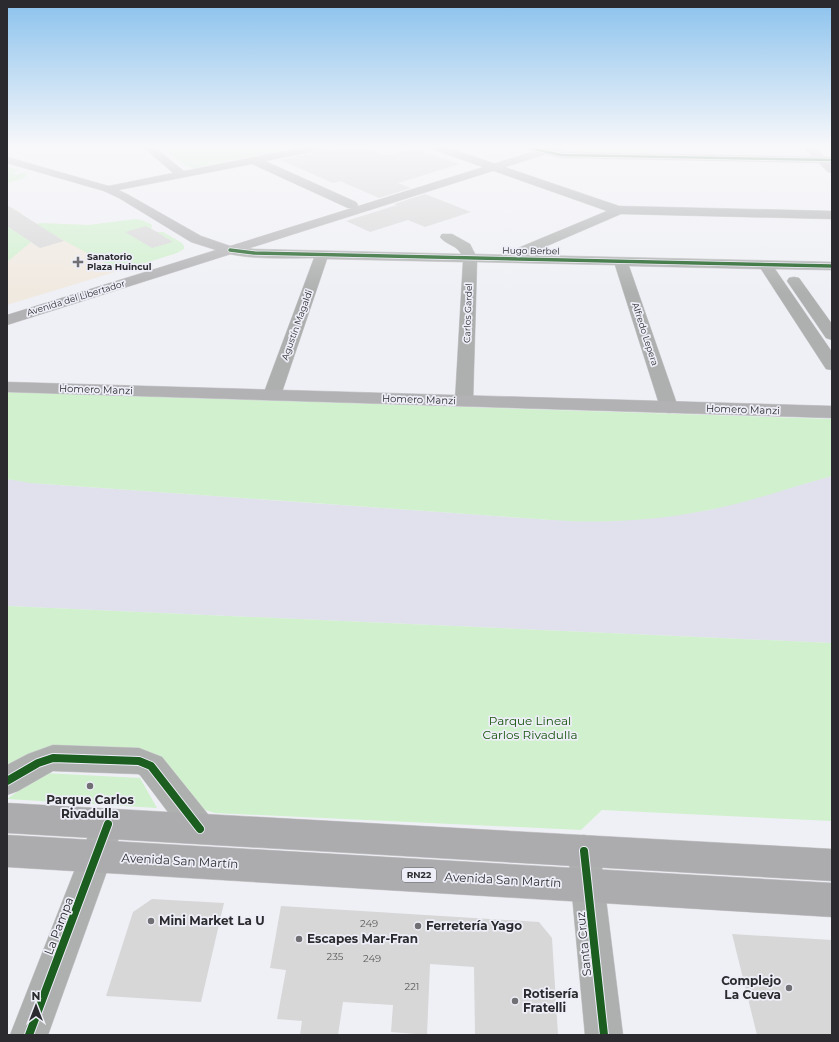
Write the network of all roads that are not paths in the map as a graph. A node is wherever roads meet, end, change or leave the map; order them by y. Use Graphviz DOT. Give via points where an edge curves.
graph roads {
  1 [pos="122,196"];
  2 [pos="331,196"];
  3 [pos="385,196"];
  4 [pos="393,196"];
  5 [pos="574,196"];
  6 [pos="352,205"];
  7 [pos="619,210"];
  8 [pos="832,215"];
  9 [pos="447,237"];
  10 [pos="224,248"];
  11 [pos="322,254"];
  12 [pos="470,258"];
  13 [pos="516,259"];
  14 [pos="621,261"];
  15 [pos="765,264"];
  16 [pos="782,265"];
  17 [pos="832,266"];
  18 [pos="7,312"];
  19 [pos="7,320"];
  20 [pos="832,335"];
  21 [pos="832,365"];
  22 [pos="7,386"];
  23 [pos="272,395"];
  24 [pos="464,401"];
  25 [pos="669,407"];
  26 [pos="832,412"];
  27 [pos="7,781"];
  28 [pos="7,818"];
  29 [pos="108,824"];
  30 [pos="200,829"];
  31 [pos="7,851"];
  32 [pos="584,851"];
  33 [pos="96,856"];
  34 [pos="832,865"];
  35 [pos="588,885"];
  36 [pos="832,900"];
  37 [pos="29,1035"];
  38 [pos="604,1035"];
  1 -- 10 [label="main road" via="192,238"];
  2 -- 6 [label="street"];
  3 -- 6 [label="main road, Avenida del Libertador"];
  4 -- 10 [label="main road, Avenida del Libertador"];
  5 -- 7 [label="street"];
  6 -- 10 [label="main road, Avenida del Libertador"];
  7 -- 8 [label="street"];
  7 -- 13 [label="street" via="522,251"];
  9 -- 12 [label="street" via="465,247"];
  10 -- 11 [label="street, Hugo Berbel" via="248,253"];
  10 -- 18 [label="main road, Avenida del Libertador"];
  10 -- 19 [label="main road, Avenida del Libertador"];
  11 -- 12 [label="street, Hugo Berbel"];
  11 -- 23 [label="street, Agustín Magaldi"];
  12 -- 13 [label="street, Hugo Berbel"];
  12 -- 24 [label="street, Carlos Gardel"];
  13 -- 14 [label="street, Hugo Berbel"];
  14 -- 15 [label="street, Hugo Berbel"];
  14 -- 25 [label="street, Alfredo Lepera"];
  15 -- 16 [label="street, Hugo Berbel"];
  15 -- 21 [label="street"];
  16 -- 17 [label="street, Hugo Berbel"];
  16 -- 20 [label="street"];
  22 -- 23 [label="main road, Homero Manzi"];
  23 -- 24 [label="main road, Homero Manzi"];
  24 -- 25 [label="main road, Homero Manzi"];
  25 -- 26 [label="main road, Homero Manzi"];
  27 -- 30 [label="street" via="38,763 53,758 139,761 150,766"];
  28 -- 29 [label="highway"];
  29 -- 30 [label="highway"];
  29 -- 33 [label="street, La Pampa"];
  30 -- 32 [label="highway"];
  31 -- 33 [label="highway, Avenida San Martín / RN22"];
  32 -- 34 [label="highway"];
  32 -- 35 [label="street, Santa Cruz"];
  33 -- 35 [label="highway, Avenida San Martín / RN22"];
  33 -- 37 [label="street, La Pampa"];
  35 -- 36 [label="highway, Avenida San Martín / RN22"];
  35 -- 38 [label="street, Santa Cruz"];
}
